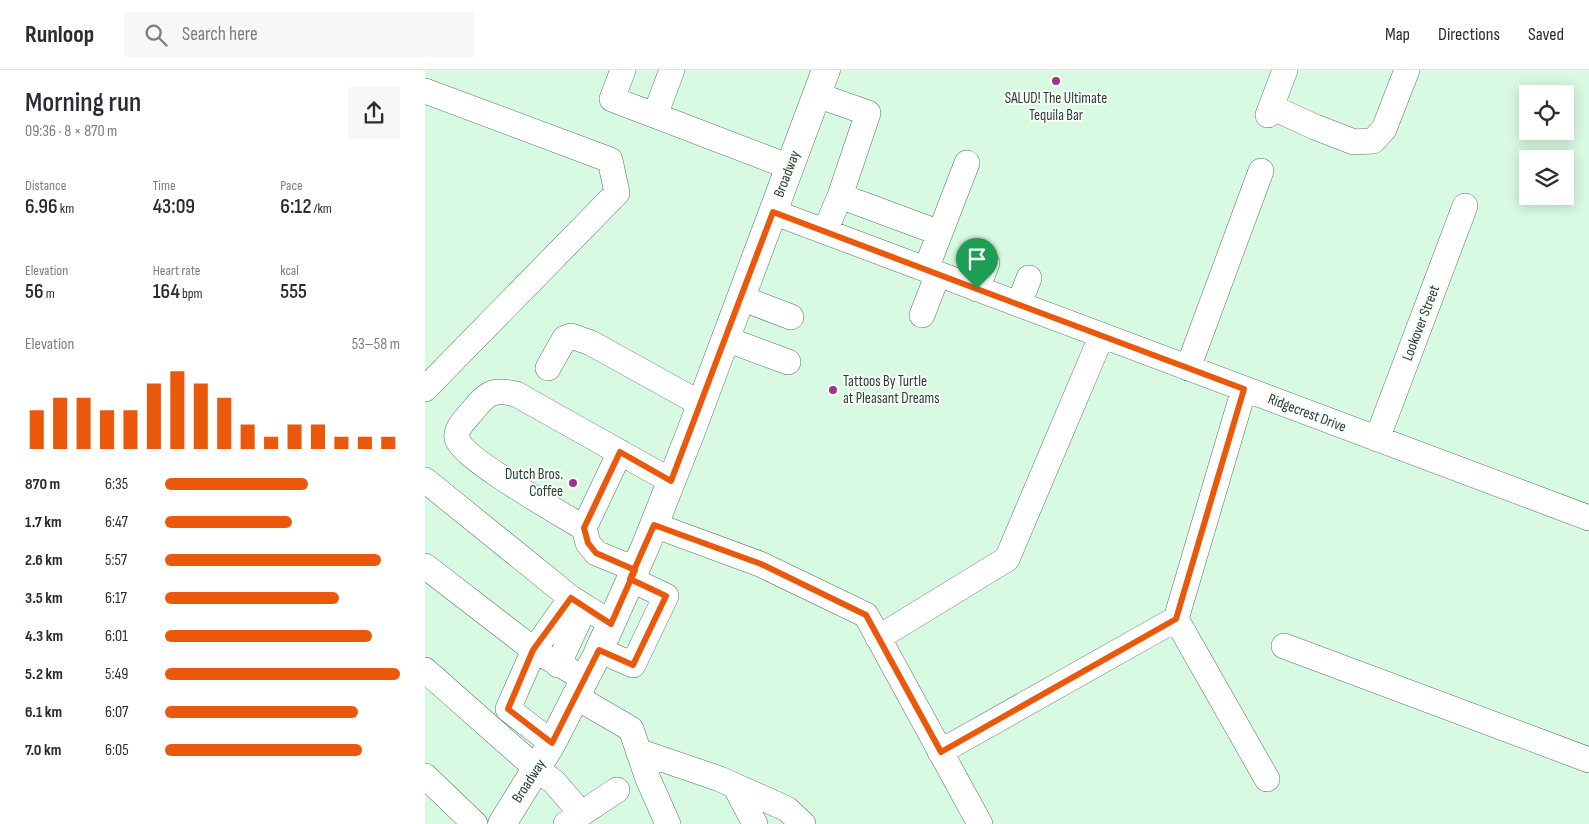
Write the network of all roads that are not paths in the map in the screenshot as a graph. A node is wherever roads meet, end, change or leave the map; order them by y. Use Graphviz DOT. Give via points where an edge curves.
graph roads {
  1 [pos="623,70"];
  2 [pos="672,70"];
  3 [pos="1285,70"];
  4 [pos="1407,70"];
  5 [pos="822,82"];
  6 [pos="425,91"];
  7 [pos="655,115"];
  8 [pos="967,163"];
  9 [pos="790,167"];
  10 [pos="1261,171"];
  11 [pos="840,196"];
  12 [pos="1465,206"];
  13 [pos="773,212"];
  14 [pos="825,231"];
  15 [pos="940,233"];
  16 [pos="987,263"];
  17 [pos="932,272"];
  18 [pos="1029,278"];
  19 [pos="977,289"];
  20 [pos="741,298"];
  21 [pos="1019,304"];
  22 [pos="922,315"];
  23 [pos="791,317"];
  24 [pos="1102,335"];
  25 [pos="726,339"];
  26 [pos="788,362"];
  27 [pos="549,368"];
  28 [pos="1188,368"];
  29 [pos="425,389"];
  30 [pos="1244,389"];
  31 [pos="701,404"];
  32 [pos="1377,439"];
  33 [pos="620,452"];
  34 [pos="425,480"];
  35 [pos="671,481"];
  36 [pos="1589,518"];
  37 [pos="654,525"];
  38 [pos="584,528"];
  39 [pos="425,566"];
  40 [pos="633,574"];
  41 [pos="578,602"];
  42 [pos="1176,619"];
  43 [pos="611,624"];
  44 [pos="878,638"];
  45 [pos="1284,646"];
  46 [pos="533,650"];
  47 [pos="599,650"];
  48 [pos="558,665"];
  49 [pos="425,670"];
  50 [pos="580,688"];
  51 [pos="552,743"];
  52 [pos="639,751"];
  53 [pos="941,752"];
  54 [pos="1589,760"];
  55 [pos="537,769"];
  56 [pos="425,776"];
  57 [pos="1267,779"];
  58 [pos="735,786"];
  59 [pos="617,790"];
  60 [pos="574,819"];
  61 [pos="475,824"];
  62 [pos="502,824"];
  63 [pos="668,824"];
  64 [pos="755,824"];
  65 [pos="803,824"];
  66 [pos="980,824"];
  1 -- 7 [label="street" via="612,99"];
  2 -- 7 [label="street"];
  3 -- 4 [label="street" via="1270,111 1354,142 1373,141 1384,129"];
  5 -- 9 [label="main road, Broadway"];
  5 -- 11 [label="street" via="868,113"];
  6 -- 29 [label="street" via="610,160 617,192"];
  7 -- 9 [label="street"];
  8 -- 15 [label="street"];
  9 -- 13 [label="main road, Broadway"];
  10 -- 28 [label="street"];
  11 -- 14 [label="street"];
  11 -- 15 [label="street"];
  12 -- 32 [label="street, Lookover Street"];
  13 -- 14 [label="street, Ridgecrest Drive"];
  13 -- 20 [label="main road, Broadway"];
  14 -- 17 [label="street, Ridgecrest Drive"];
  15 -- 17 [label="street"];
  16 -- 19 [label="street"];
  17 -- 19 [label="street, Ridgecrest Drive"];
  17 -- 22 [label="street"];
  18 -- 21 [label="street"];
  19 -- 21 [label="street, Ridgecrest Drive"];
  20 -- 23 [label="street"];
  20 -- 25 [label="main road, Broadway"];
  21 -- 24 [label="street, Ridgecrest Drive"];
  24 -- 28 [label="street, Ridgecrest Drive"];
  24 -- 44 [label="street" via="1007,559"];
  25 -- 26 [label="street"];
  25 -- 31 [label="main road, Broadway"];
  27 -- 31 [label="street" via="565,338 571,336 591,343"];
  28 -- 30 [label="street, Ridgecrest Drive"];
  30 -- 32 [label="street, Ridgecrest Drive"];
  30 -- 42 [label="street"];
  31 -- 35 [label="main road, Broadway"];
  32 -- 36 [label="street, Ridgecrest Drive"];
  33 -- 35 [label="street"];
  33 -- 38 [label="street"];
  33 -- 38 [label="street" via="516,394 501,390 491,392 480,401 458,430 457,438 463,449 503,479"];
  34 -- 41 [label="street"];
  35 -- 37 [label="main road, Broadway"];
  37 -- 40 [label="main road, Broadway"];
  37 -- 44 [label="street" via="761,564 866,615"];
  38 -- 40 [label="street" via="588,543 596,553"];
  39 -- 46 [label="street"];
  40 -- 43 [label="main road, Broadway"];
  40 -- 47 [label="street" via="666,596 633,665"];
  41 -- 43 [label="street"];
  41 -- 46 [label="street"];
  41 -- 48 [label="street"];
  42 -- 53 [label="street"];
  42 -- 57 [label="street"];
  43 -- 47 [label="main road, Broadway"];
  44 -- 53 [label="street"];
  45 -- 54 [label="street"];
  46 -- 48 [label="street"];
  46 -- 51 [label="street" via="508,709"];
  47 -- 50 [label="main road, Broadway"];
  48 -- 50 [label="street"];
  49 -- 55 [label="street"];
  50 -- 51 [label="main road, Broadway"];
  50 -- 52 [label="street" via="631,729"];
  51 -- 55 [label="main road, Broadway"];
  52 -- 58 [label="street"];
  52 -- 63 [label="street"];
  53 -- 66 [label="street"];
  55 -- 60 [label="street" via="555,782"];
  55 -- 62 [label="main road, Broadway"];
  56 -- 61 [label="street"];
  58 -- 64 [label="street"];
  58 -- 65 [label="street" via="787,809"];
  59 -- 60 [label="street"];
}
